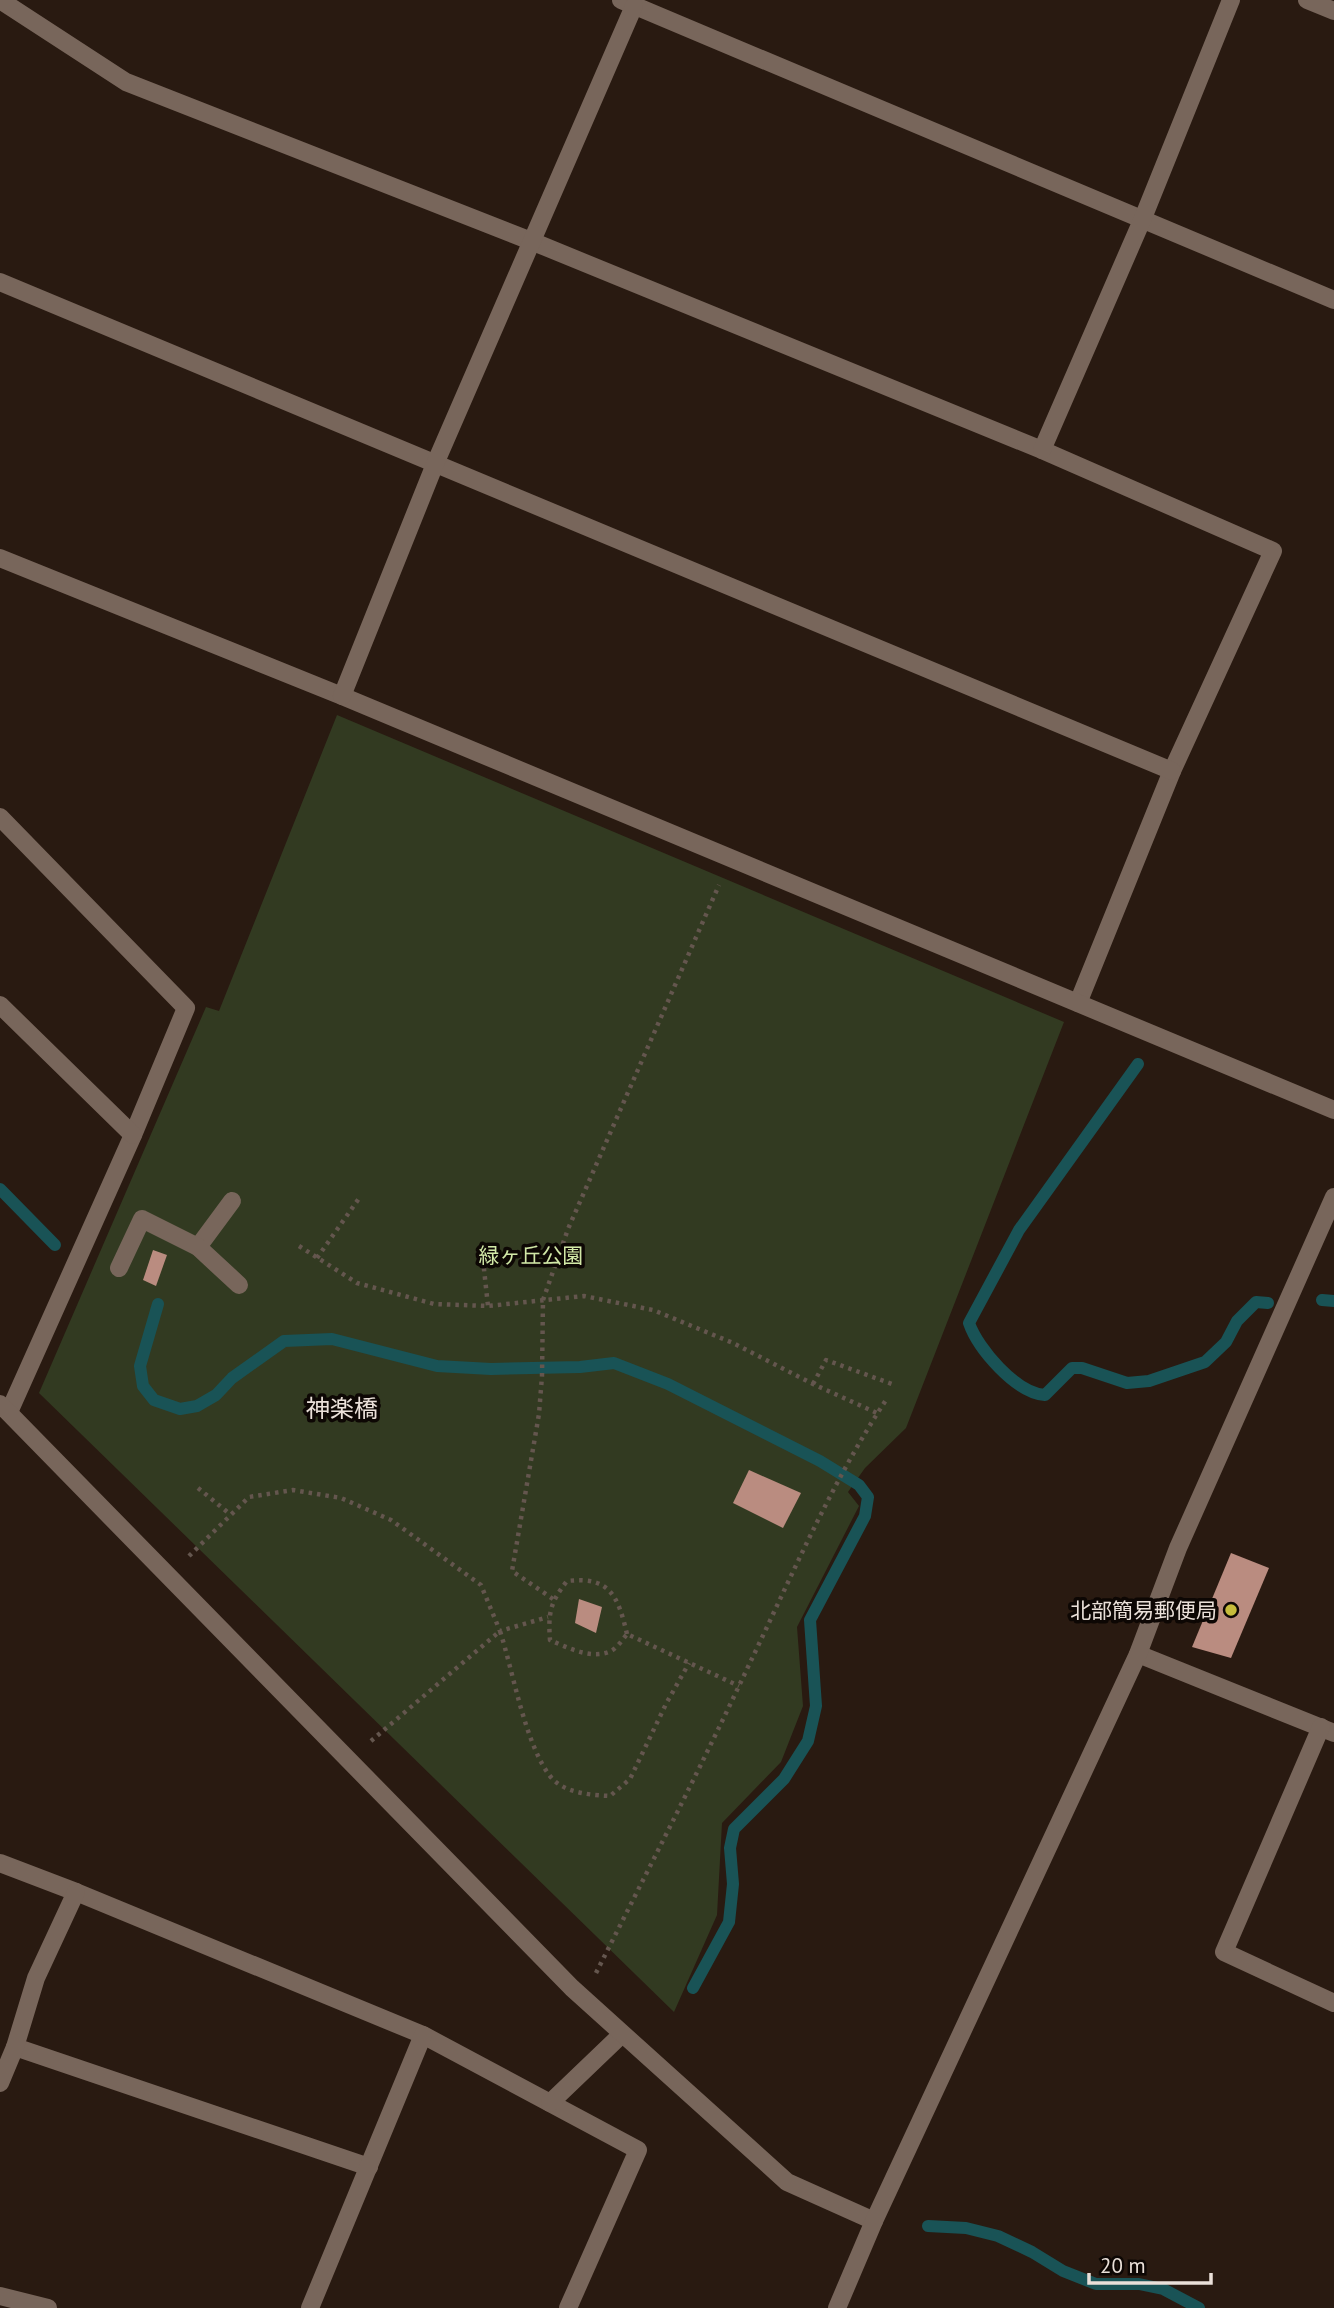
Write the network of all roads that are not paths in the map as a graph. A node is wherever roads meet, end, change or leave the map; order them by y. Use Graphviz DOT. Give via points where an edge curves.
graph roads {
  1 [pos="0,0"];
  2 [pos="1231,0"];
  3 [pos="1307,0"];
  4 [pos="627,3"];
  5 [pos="1334,11"];
  6 [pos="1143,218"];
  7 [pos="531,241"];
  8 [pos="0,282"];
  9 [pos="1334,300"];
  10 [pos="1042,450"];
  11 [pos="435,464"];
  12 [pos="0,558"];
  13 [pos="342,696"];
  14 [pos="1172,771"];
  15 [pos="0,817"];
  16 [pos="1078,1003"];
  17 [pos="0,1005"];
  18 [pos="1334,1110"];
  19 [pos="133,1135"];
  20 [pos="1334,1197"];
  21 [pos="232,1201"];
  22 [pos="198,1247"];
  23 [pos="119,1268"];
  24 [pos="239,1285"];
  25 [pos="4,1408"];
  26 [pos="1138,1654"];
  27 [pos="1327,1730"];
  28 [pos="0,1863"];
  29 [pos="76,1892"];
  30 [pos="1334,2003"];
  31 [pos="423,2035"];
  32 [pos="621,2035"];
  33 [pos="15,2047"];
  34 [pos="0,2083"];
  35 [pos="550,2103"];
  36 [pos="369,2167"];
  37 [pos="874,2221"];
  38 [pos="0,2296"];
  39 [pos="48,2308"];
  40 [pos="310,2308"];
  41 [pos="568,2308"];
  42 [pos="837,2308"];
  1 -- 7 [label="street" via="126,82"];
  2 -- 6 [label="street"];
  3 -- 5 [label="street"];
  4 -- 6 [label="street"];
  4 -- 7 [label="street"];
  6 -- 9 [label="street"];
  6 -- 10 [label="street"];
  7 -- 10 [label="street"];
  7 -- 11 [label="street"];
  8 -- 11 [label="street"];
  10 -- 14 [label="street" via="1273,551"];
  11 -- 13 [label="street"];
  11 -- 14 [label="street"];
  12 -- 13 [label="street"];
  13 -- 16 [label="street"];
  14 -- 16 [label="street"];
  15 -- 19 [label="street" via="186,1008"];
  16 -- 18 [label="street"];
  17 -- 19 [label="street"];
  19 -- 25 [label="street"];
  20 -- 26 [label="street" via="1178,1548"];
  21 -- 22 [label="street"];
  22 -- 23 [label="street" via="142,1219"];
  22 -- 24 [label="street"];
  25 -- 32 [label="street"];
  26 -- 27 [label="street"];
  26 -- 37 [label="street"];
  27 -- 30 [label="street" via="1224,1952"];
  28 -- 29 [label="street"];
  29 -- 31 [label="street"];
  29 -- 33 [label="street" via="36,1978"];
  31 -- 35 [label="street"];
  31 -- 36 [label="street"];
  32 -- 35 [label="street"];
  32 -- 37 [label="street" via="787,2182"];
  33 -- 34 [label="street"];
  33 -- 36 [label="street"];
  35 -- 41 [label="street" via="638,2150"];
  36 -- 40 [label="street"];
  37 -- 42 [label="street"];
  38 -- 39 [label="street"];
}
